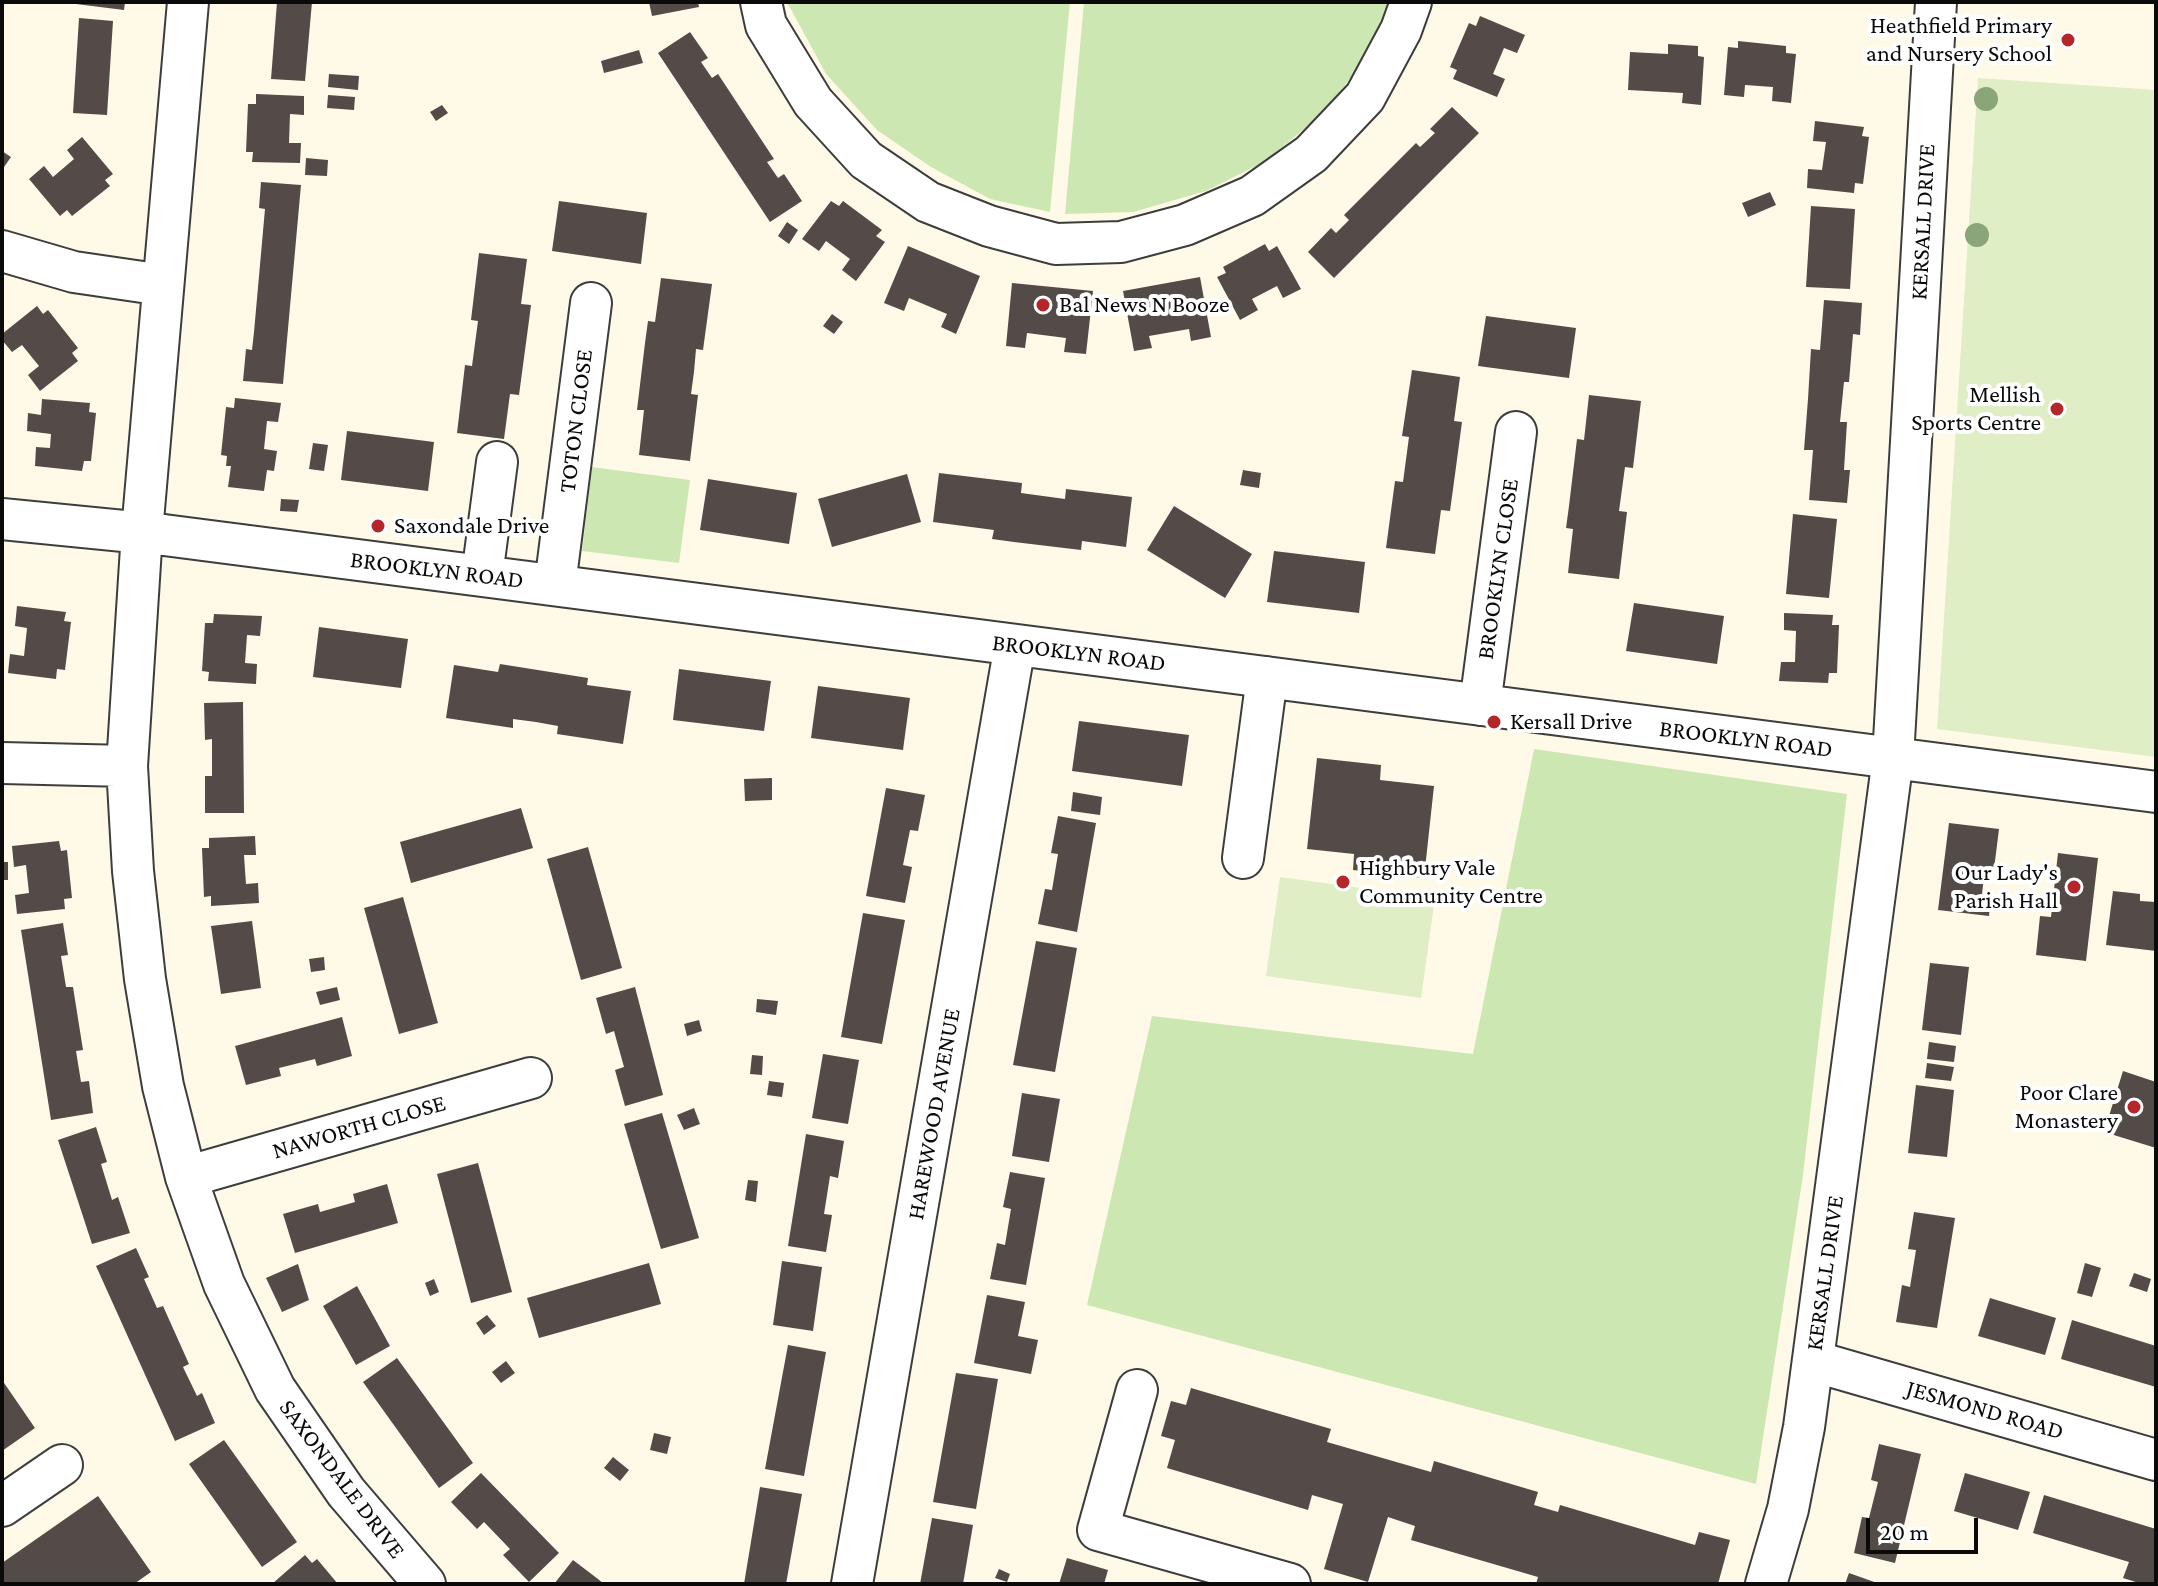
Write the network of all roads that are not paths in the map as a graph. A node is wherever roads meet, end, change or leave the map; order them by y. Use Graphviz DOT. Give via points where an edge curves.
graph roads {
  1 [pos="188,2"];
  2 [pos="761,2"];
  3 [pos="1411,2"];
  4 [pos="1926,3"];
  5 [pos="2,251"];
  6 [pos="163,285"];
  7 [pos="591,303"];
  8 [pos="1516,432"];
  9 [pos="497,462"];
  10 [pos="2,519"];
  11 [pos="142,532"];
  12 [pos="482,576"];
  13 [pos="555,585"];
  14 [pos="1015,645"];
  15 [pos="1267,677"];
  16 [pos="1480,705"];
  17 [pos="1893,758"];
  18 [pos="2,763"];
  19 [pos="127,766"];
  20 [pos="2156,792"];
  21 [pos="1243,858"];
  22 [pos="531,1078"];
  23 [pos="186,1177"];
  24 [pos="1813,1361"];
  25 [pos="1137,1390"];
  26 [pos="2156,1460"];
  27 [pos="62,1465"];
  28 [pos="2,1506"];
  29 [pos="425,1584"];
  30 [pos="852,1584"];
  31 [pos="1290,1584"];
  32 [pos="1766,1584"];
  1 -- 6 [label="street, SAXONDALE DRIVE"];
  2 -- 3 [label="street" via="766,25 813,102 866,160 928,202 1056,244 1121,242 1185,225 1252,196 1311,154 1365,97"];
  4 -- 17 [label="street, KERSALL DRIVE"];
  5 -- 6 [label="street" via="74,272"];
  6 -- 11 [label="street, SAXONDALE DRIVE"];
  7 -- 13 [label="street, TOTON CLOSE"];
  8 -- 16 [label="street, BROOKLYN CLOSE"];
  9 -- 12 [label="street"];
  10 -- 11 [label="street, BROOKLYN ROAD"];
  11 -- 12 [label="street, BROOKLYN ROAD"];
  11 -- 19 [label="street, SAXONDALE DRIVE"];
  12 -- 13 [label="street, BROOKLYN ROAD"];
  13 -- 14 [label="street, BROOKLYN ROAD"];
  14 -- 15 [label="street, BROOKLYN ROAD"];
  14 -- 30 [label="street, HAREWOOD AVENUE"];
  15 -- 16 [label="street, BROOKLYN ROAD"];
  15 -- 21 [label="street"];
  16 -- 17 [label="street, BROOKLYN ROAD"];
  17 -- 20 [label="street, BROOKLYN ROAD"];
  17 -- 24 [label="street, KERSALL DRIVE"];
  18 -- 19 [label="street"];
  19 -- 23 [label="street, SAXONDALE DRIVE" via="145,979 163,1086"];
  22 -- 23 [label="street, NAWORTH CLOSE"];
  23 -- 29 [label="street, SAXONDALE DRIVE" via="224,1284 275,1389 346,1492"];
  24 -- 26 [label="street, JESMOND ROAD"];
  24 -- 32 [label="street, KERSALL DRIVE" via="1788,1509"];
  25 -- 31 [label="street" via="1098,1530"];
  27 -- 28 [label="street"];
}
